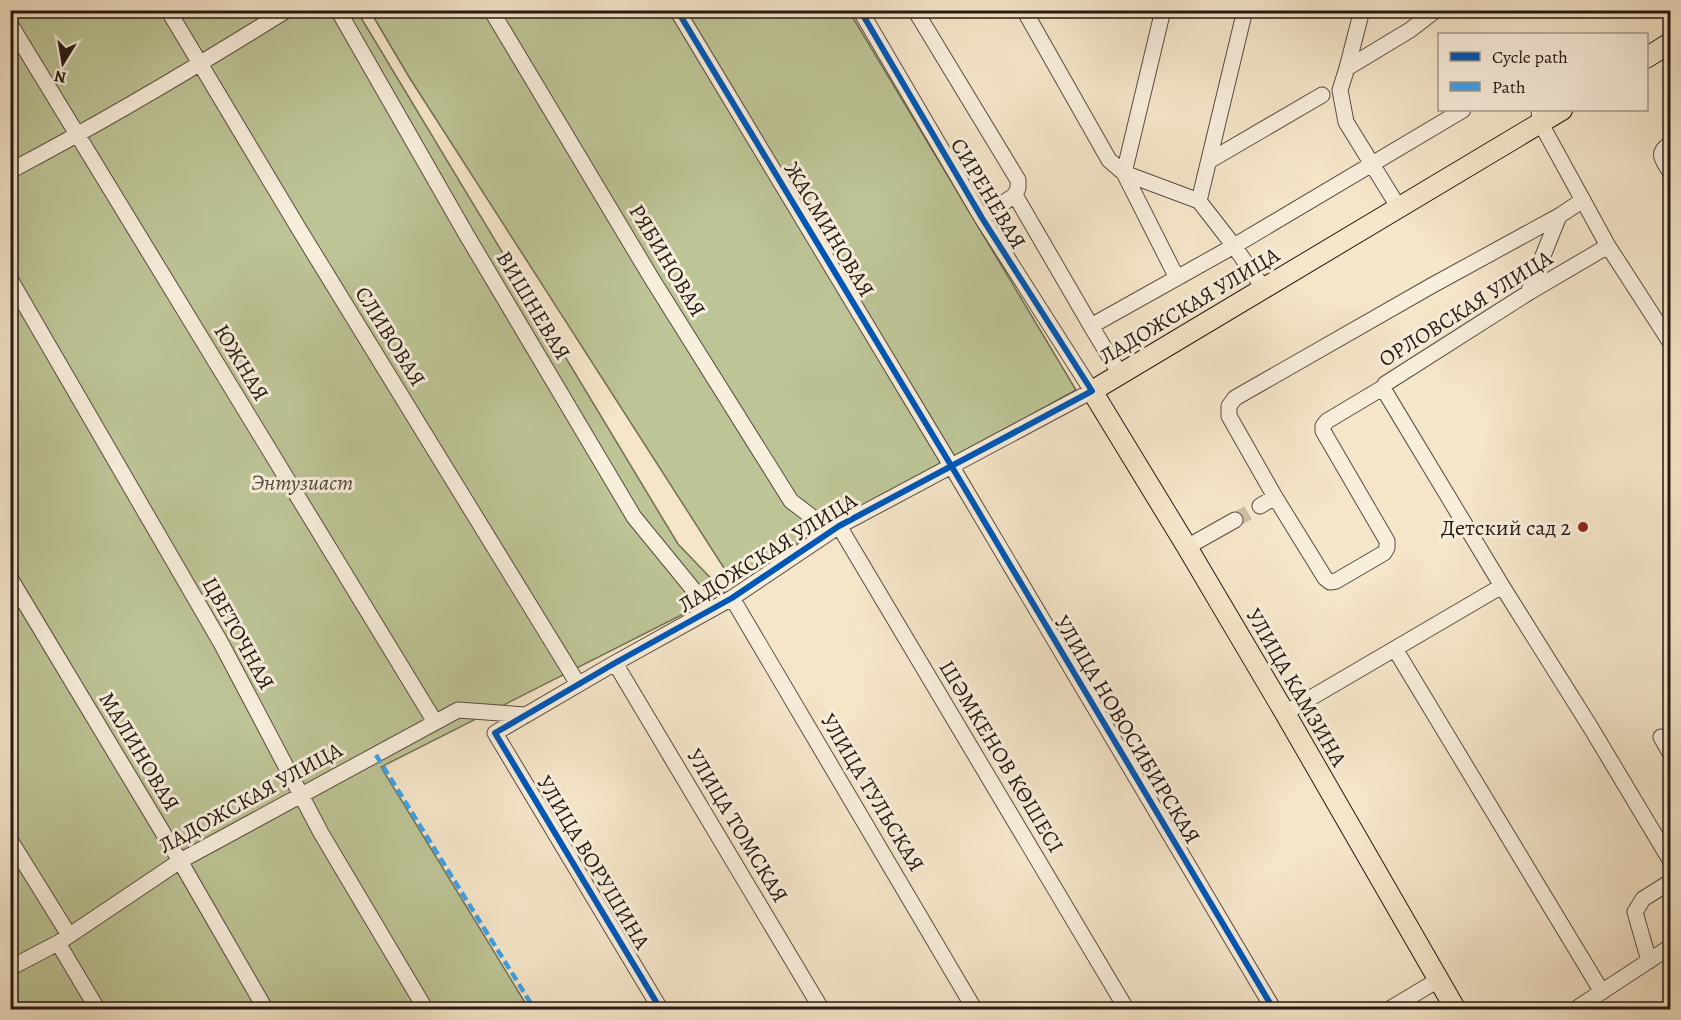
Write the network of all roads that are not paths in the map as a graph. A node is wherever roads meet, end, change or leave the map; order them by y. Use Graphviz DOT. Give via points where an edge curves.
graph roads {
  1 [pos="168,10"];
  2 [pos="287,10"];
  3 [pos="338,10"];
  4 [pos="491,10"];
  5 [pos="677,10"];
  6 [pos="860,10"];
  7 [pos="915,10"];
  8 [pos="1024,10"];
  9 [pos="1164,10"];
  10 [pos="1245,10"];
  11 [pos="1362,10"];
  12 [pos="1436,10"];
  13 [pos="10,24"];
  14 [pos="1671,43"];
  15 [pos="1648,57"];
  16 [pos="200,65"];
  17 [pos="1347,68"];
  18 [pos="1322,95"];
  19 [pos="1461,111"];
  20 [pos="1558,111"];
  21 [pos="1540,116"];
  22 [pos="77,136"];
  23 [pos="1671,144"];
  24 [pos="1209,161"];
  25 [pos="1372,164"];
  26 [pos="10,171"];
  27 [pos="1671,172"];
  28 [pos="1124,173"];
  29 [pos="1015,195"];
  30 [pos="1583,200"];
  31 [pos="1199,201"];
  32 [pos="1399,208"];
  33 [pos="1559,216"];
  34 [pos="982,218"];
  35 [pos="1234,246"];
  36 [pos="1608,246"];
  37 [pos="1178,278"];
  38 [pos="10,279"];
  39 [pos="1264,289"];
  40 [pos="1527,293"];
  41 [pos="1091,326"];
  42 [pos="1671,342"];
  43 [pos="1120,374"];
  44 [pos="1384,387"];
  45 [pos="1092,391"];
  46 [pos="952,467"];
  47 [pos="1275,497"];
  48 [pos="1260,506"];
  49 [pos="1235,520"];
  50 [pos="820,523"];
  51 [pos="839,526"];
  52 [pos="1187,547"];
  53 [pos="10,578"];
  54 [pos="1502,586"];
  55 [pos="732,598"];
  56 [pos="711,610"];
  57 [pos="1395,649"];
  58 [pos="615,663"];
  59 [pos="578,684"];
  60 [pos="1285,713"];
  61 [pos="526,715"];
  62 [pos="435,722"];
  63 [pos="495,733"];
  64 [pos="1661,737"];
  65 [pos="1671,753"];
  66 [pos="302,795"];
  67 [pos="10,840"];
  68 [pos="1669,854"];
  69 [pos="180,861"];
  70 [pos="1671,882"];
  71 [pos="63,939"];
  72 [pos="1671,947"];
  73 [pos="1649,961"];
  74 [pos="10,968"];
  75 [pos="1438,980"];
  76 [pos="1602,992"];
  77 [pos="98,1010"];
  78 [pos="266,1010"];
  79 [pos="426,1010"];
  80 [pos="662,1010"];
  81 [pos="822,1010"];
  82 [pos="975,1010"];
  83 [pos="1127,1010"];
  84 [pos="1274,1010"];
  85 [pos="1388,1010"];
  86 [pos="1456,1010"];
  87 [pos="1574,1010"];
  1 -- 16 [label="street, СЛИВОВАЯ"];
  2 -- 16 [label="street"];
  3 -- 56 [label="street, ВИШНЕВАЯ" via="634,517"];
  4 -- 50 [label="street, РЯБИНОВАЯ" via="791,501"];
  5 -- 46 [label="street, ЖАСМИНОВАЯ"];
  6 -- 34 [label="street, СИРЕНЕВАЯ"];
  7 -- 29 [label="street" via="1016,176"];
  8 -- 28 [label="street" via="1109,160"];
  9 -- 28 [label="street"];
  10 -- 24 [label="street"];
  11 -- 17 [label="street"];
  12 -- 17 [label="street"];
  13 -- 22 [label="street, ЮЖНАЯ"];
  14 -- 15 [label="main road"];
  16 -- 22 [label="street"];
  16 -- 59 [label="street, СЛИВОВАЯ"];
  17 -- 25 [label="street" via="1340,90 1346,122"];
  18 -- 24 [label="street"];
  19 -- 25 [label="street"];
  20 -- 21 [label="main road, ЛАДОЖСКАЯ УЛИЦА"];
  21 -- 30 [label="street"];
  21 -- 32 [label="main road, ЛАДОЖСКАЯ УЛИЦА"];
  22 -- 26 [label="street"];
  22 -- 62 [label="street, ЮЖНАЯ"];
  23 -- 27 [label="street" via="1664,148 1661,157"];
  24 -- 31 [label="street"];
  25 -- 32 [label="street"];
  25 -- 35 [label="street"];
  28 -- 31 [label="street"];
  28 -- 37 [label="street"];
  29 -- 34 [label="street"];
  29 -- 41 [label="street"];
  30 -- 33 [label="street"];
  30 -- 36 [label="street"];
  31 -- 35 [label="street"];
  32 -- 39 [label="main road, ЛАДОЖСКАЯ УЛИЦА"];
  33 -- 40 [label="street"];
  33 -- 47 [label="street" via="1235,398 1229,406 1229,416"];
  34 -- 45 [label="street, СИРЕНЕВАЯ"];
  35 -- 37 [label="street"];
  35 -- 39 [label="street"];
  36 -- 40 [label="street, ОРЛОВСКАЯ УЛИЦА"];
  36 -- 42 [label="street"];
  37 -- 41 [label="street"];
  38 -- 66 [label="street, ЦВЕТОЧНАЯ" via="221,643"];
  39 -- 43 [label="main road, ЛАДОЖСКАЯ УЛИЦА"];
  40 -- 44 [label="street, ОРЛОВСКАЯ УЛИЦА"];
  41 -- 43 [label="street"];
  43 -- 45 [label="main road, ЛАДОЖСКАЯ УЛИЦА"];
  44 -- 47 [label="street" via="1327,421 1323,431 1387,541 1384,553 1330,582"];
  44 -- 54 [label="street, ОРЛОВСКАЯ УЛИЦА"];
  45 -- 46 [label="street, ЛАДОЖСКАЯ УЛИЦА"];
  45 -- 52 [label="main road, УЛИЦА КАМЗИНА"];
  46 -- 51 [label="street, ЛАДОЖСКАЯ УЛИЦА"];
  46 -- 84 [label="street, УЛИЦА НОВОСИБИРСКАЯ"];
  47 -- 48 [label="street"];
  49 -- 52 [label="street"];
  51 -- 55 [label="street, ЛАДОЖСКАЯ УЛИЦА"];
  51 -- 83 [label="street, ШӘМКЕНОВ КӨШЕСІ"];
  52 -- 60 [label="main road, УЛИЦА КАМЗИНА"];
  53 -- 69 [label="street, МАЛИНОВАЯ"];
  54 -- 57 [label="street"];
  54 -- 68 [label="street, ОРЛОВСКАЯ УЛИЦА"];
  55 -- 56 [label="street, ЛАДОЖСКАЯ УЛИЦА"];
  55 -- 82 [label="street, УЛИЦА ТУЛЬСКАЯ"];
  56 -- 58 [label="street, ЛАДОЖСКАЯ УЛИЦА"];
  57 -- 60 [label="street"];
  57 -- 76 [label="street"];
  58 -- 59 [label="street, ЛАДОЖСКАЯ УЛИЦА"];
  58 -- 81 [label="street, УЛИЦА ТОМСКАЯ"];
  59 -- 61 [label="street, ЛАДОЖСКАЯ УЛИЦА"];
  60 -- 75 [label="main road, УЛИЦА КАМЗИНА"];
  61 -- 62 [label="street, ЛАДОЖСКАЯ УЛИЦА" via="458,710"];
  61 -- 63 [label="street, ЛАДОЖСКАЯ УЛИЦА"];
  62 -- 66 [label="street, ЛАДОЖСКАЯ УЛИЦА"];
  63 -- 80 [label="street, УЛИЦА ВОРУШИНА"];
  64 -- 65 [label="street"];
  66 -- 69 [label="street, ЛАДОЖСКАЯ УЛИЦА"];
  66 -- 79 [label="street, ЦВЕТОЧНАЯ"];
  67 -- 71 [label="street"];
  69 -- 71 [label="street, ЛАДОЖСКАЯ УЛИЦА"];
  69 -- 78 [label="street, МАЛИНОВАЯ"];
  70 -- 73 [label="street" via="1643,899 1635,912"];
  71 -- 74 [label="street, ЛАДОЖСКАЯ УЛИЦА"];
  71 -- 77 [label="street"];
  72 -- 73 [label="street"];
  73 -- 76 [label="street"];
  75 -- 85 [label="street"];
  75 -- 86 [label="main road, УЛИЦА КАМЗИНА"];
  76 -- 87 [label="street"];
}
